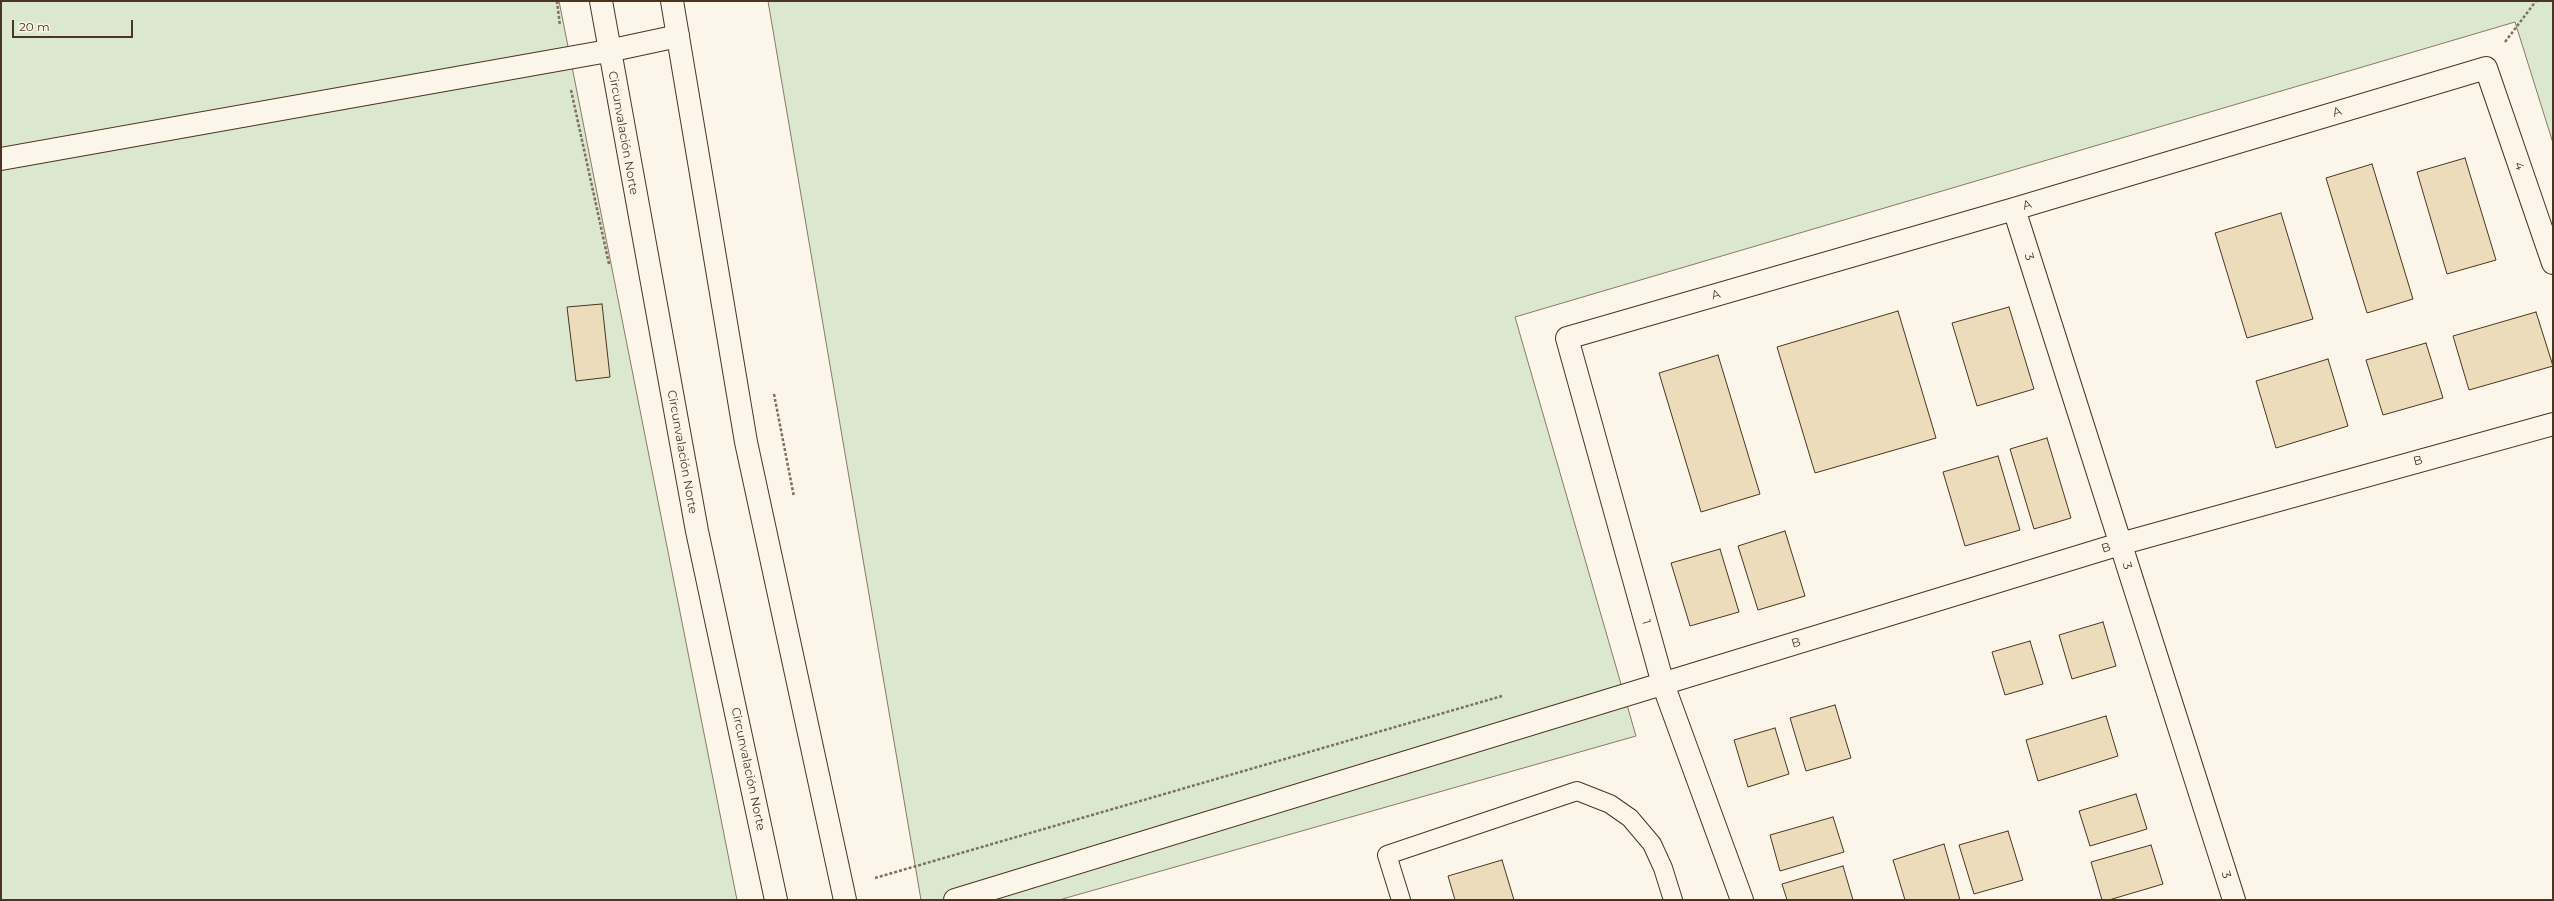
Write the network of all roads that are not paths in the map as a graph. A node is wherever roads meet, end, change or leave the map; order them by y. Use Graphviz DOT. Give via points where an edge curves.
graph roads {
  1 [pos="600,1"];
  2 [pos="672,1"];
  3 [pos="678,36"];
  4 [pos="608,50"];
  5 [pos="2486,68"];
  6 [pos="1,159"];
  7 [pos="2014,209"];
  8 [pos="2553,263"];
  9 [pos="1567,338"];
  10 [pos="2553,424"];
  11 [pos="2120,544"];
  12 [pos="1663,684"];
  13 [pos="996,895"];
  14 [pos="776,900"];
  15 [pos="845,900"];
  16 [pos="955,900"];
  17 [pos="1401,900"];
  18 [pos="1674,900"];
  19 [pos="1742,900"];
  20 [pos="2234,900"];
  1 -- 4 [label="main road, Circunvalación Norte"];
  2 -- 3 [label="main road"];
  3 -- 4 [label="main road"];
  3 -- 15 [label="main road" via="746,442"];
  4 -- 6 [label="main road"];
  4 -- 14 [label="main road, Circunvalación Norte" via="697,532"];
  5 -- 7 [label="main road, A"];
  5 -- 8 [label="main road, 4"];
  7 -- 9 [label="main road, A"];
  7 -- 11 [label="main road, 3"];
  9 -- 12 [label="main road, 1"];
  10 -- 11 [label="main road, B"];
  11 -- 12 [label="main road, B"];
  11 -- 20 [label="main road, 3"];
  12 -- 13 [label="main road, B"];
  12 -- 19 [label="main road, 1"];
  13 -- 16 [label="main road, B"];
  17 -- 18 [label="lane" via="1387,855 1577,791 1610,804 1630,818 1652,844"];
}
